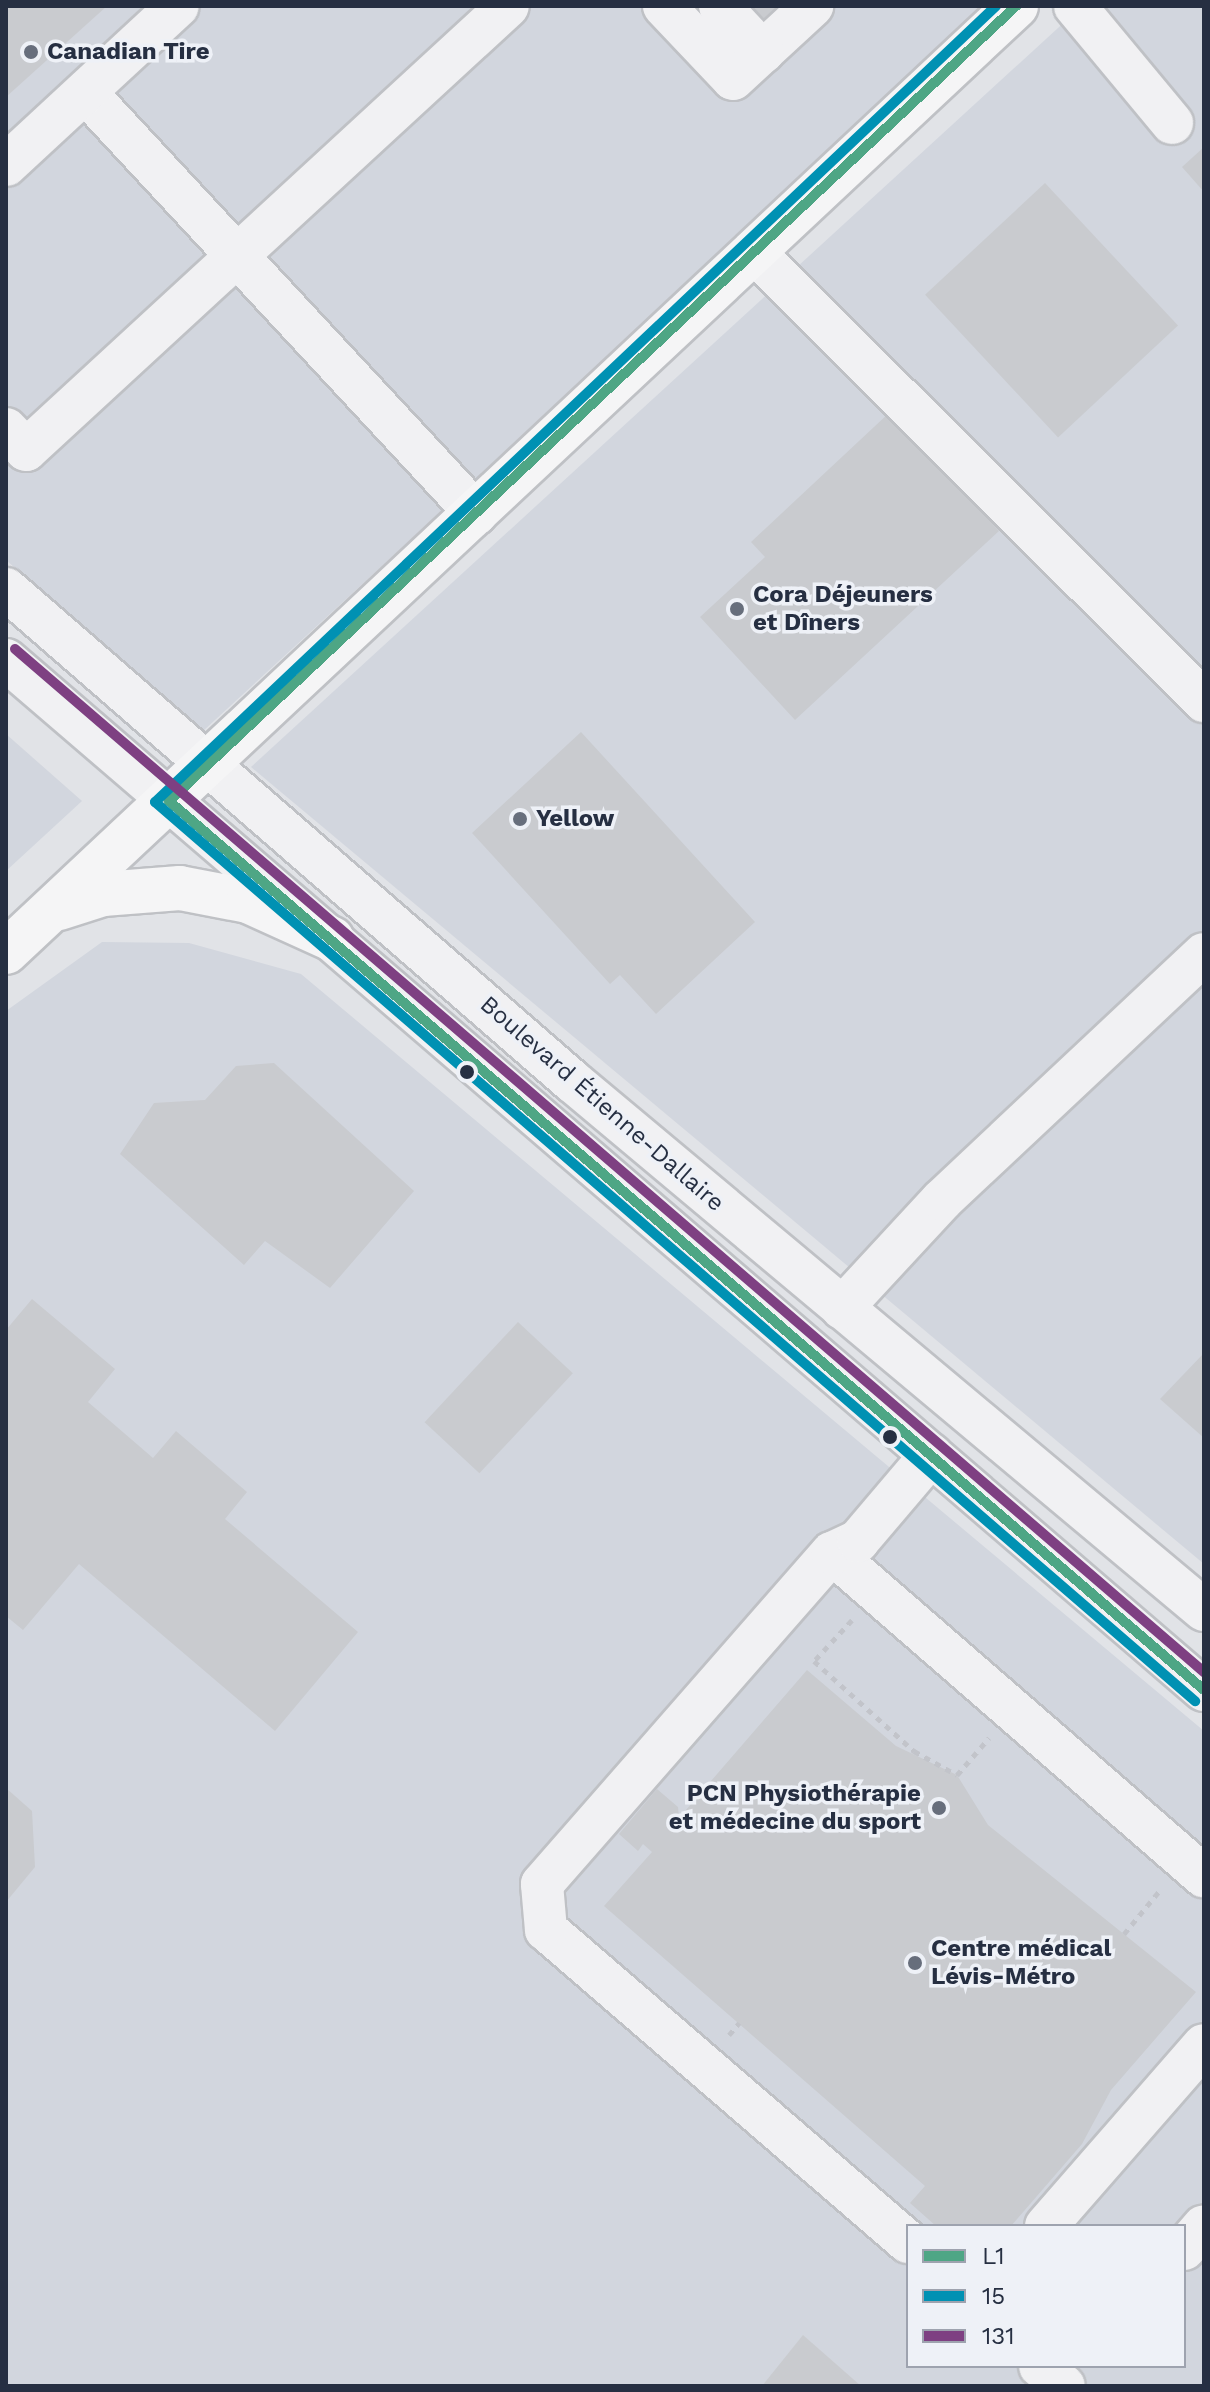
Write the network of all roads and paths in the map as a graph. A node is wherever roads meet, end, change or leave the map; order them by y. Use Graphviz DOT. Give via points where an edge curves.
graph roads {
  1 [pos="178,6"];
  2 [pos="508,6"];
  3 [pos="664,6"];
  4 [pos="720,6"];
  5 [pos="812,6"];
  6 [pos="1016,6"];
  7 [pos="1075,6"];
  8 [pos="763,52"];
  9 [pos="85,92"];
  10 [pos="1172,123"];
  11 [pos="6,165"];
  12 [pos="754,252"];
  13 [pos="237,256"];
  14 [pos="6,429"];
  15 [pos="476,513"];
  16 [pos="6,589"];
  17 [pos="6,660"];
  18 [pos="1204,701"];
  19 [pos="208,765"];
  20 [pos="169,801"];
  21 [pos="53,910"];
  22 [pos="332,939"];
  23 [pos="6,952"];
  24 [pos="1204,954"];
  25 [pos="842,1308"];
  26 [pos="921,1448"];
  27 [pos="832,1553"];
  28 [pos="1204,1610"];
  29 [pos="842,1631"];
  30 [pos="1204,1690"];
  31 [pos="981,1746"];
  32 [pos="1204,1876"];
  33 [pos="1153,1898"];
  34 [pos="1124,1934"];
  35 [pos="1204,2045"];
  36 [pos="1048,2224"];
  37 [pos="1204,2226"];
  38 [pos="906,2240"];
  39 [pos="1186,2247"];
  40 [pos="1042,2368"];
  41 [pos="1081,2368"];
  42 [pos="1064,2386"];
  1 -- 9 [label="street"];
  2 -- 13 [label="street"];
  3 -- 8 [label="street" via="733,79"];
  4 -- 8 [label="street"];
  5 -- 8 [label="street"];
  6 -- 12 [label="main road"];
  7 -- 10 [label="street"];
  9 -- 11 [label="street"];
  9 -- 13 [label="street"];
  12 -- 15 [label="main road"];
  12 -- 18 [label="street"];
  13 -- 14 [label="street" via="26,450"];
  13 -- 15 [label="street"];
  15 -- 19 [label="main road"];
  16 -- 19 [label="street, Boulevard Étienne-Dallaire"];
  17 -- 20 [label="street"];
  19 -- 20 [label="main road"];
  19 -- 25 [label="street, Boulevard Étienne-Dallaire"];
  20 -- 21 [label="main road"];
  20 -- 22 [label="street"];
  21 -- 22 [label="main road" via="103,894 180,888 248,901"];
  21 -- 23 [label="main road"];
  22 -- 26 [label="street"];
  24 -- 25 [label="street" via="942,1200"];
  25 -- 28 [label="street, Boulevard Étienne-Dallaire"];
  26 -- 27 [label="street" via="837,1526"];
  26 -- 30 [label="street"];
  27 -- 32 [label="street"];
  27 -- 38 [label="street" via="542,1884 546,1930"];
  29 -- 31 [label="path" via="814,1661 914,1751 957,1775"];
  33 -- 34 [label="path"];
  35 -- 36 [label="street"];
  37 -- 39 [label="street"];
  40 -- 42 [label="street"];
  41 -- 42 [label="street"];
}
